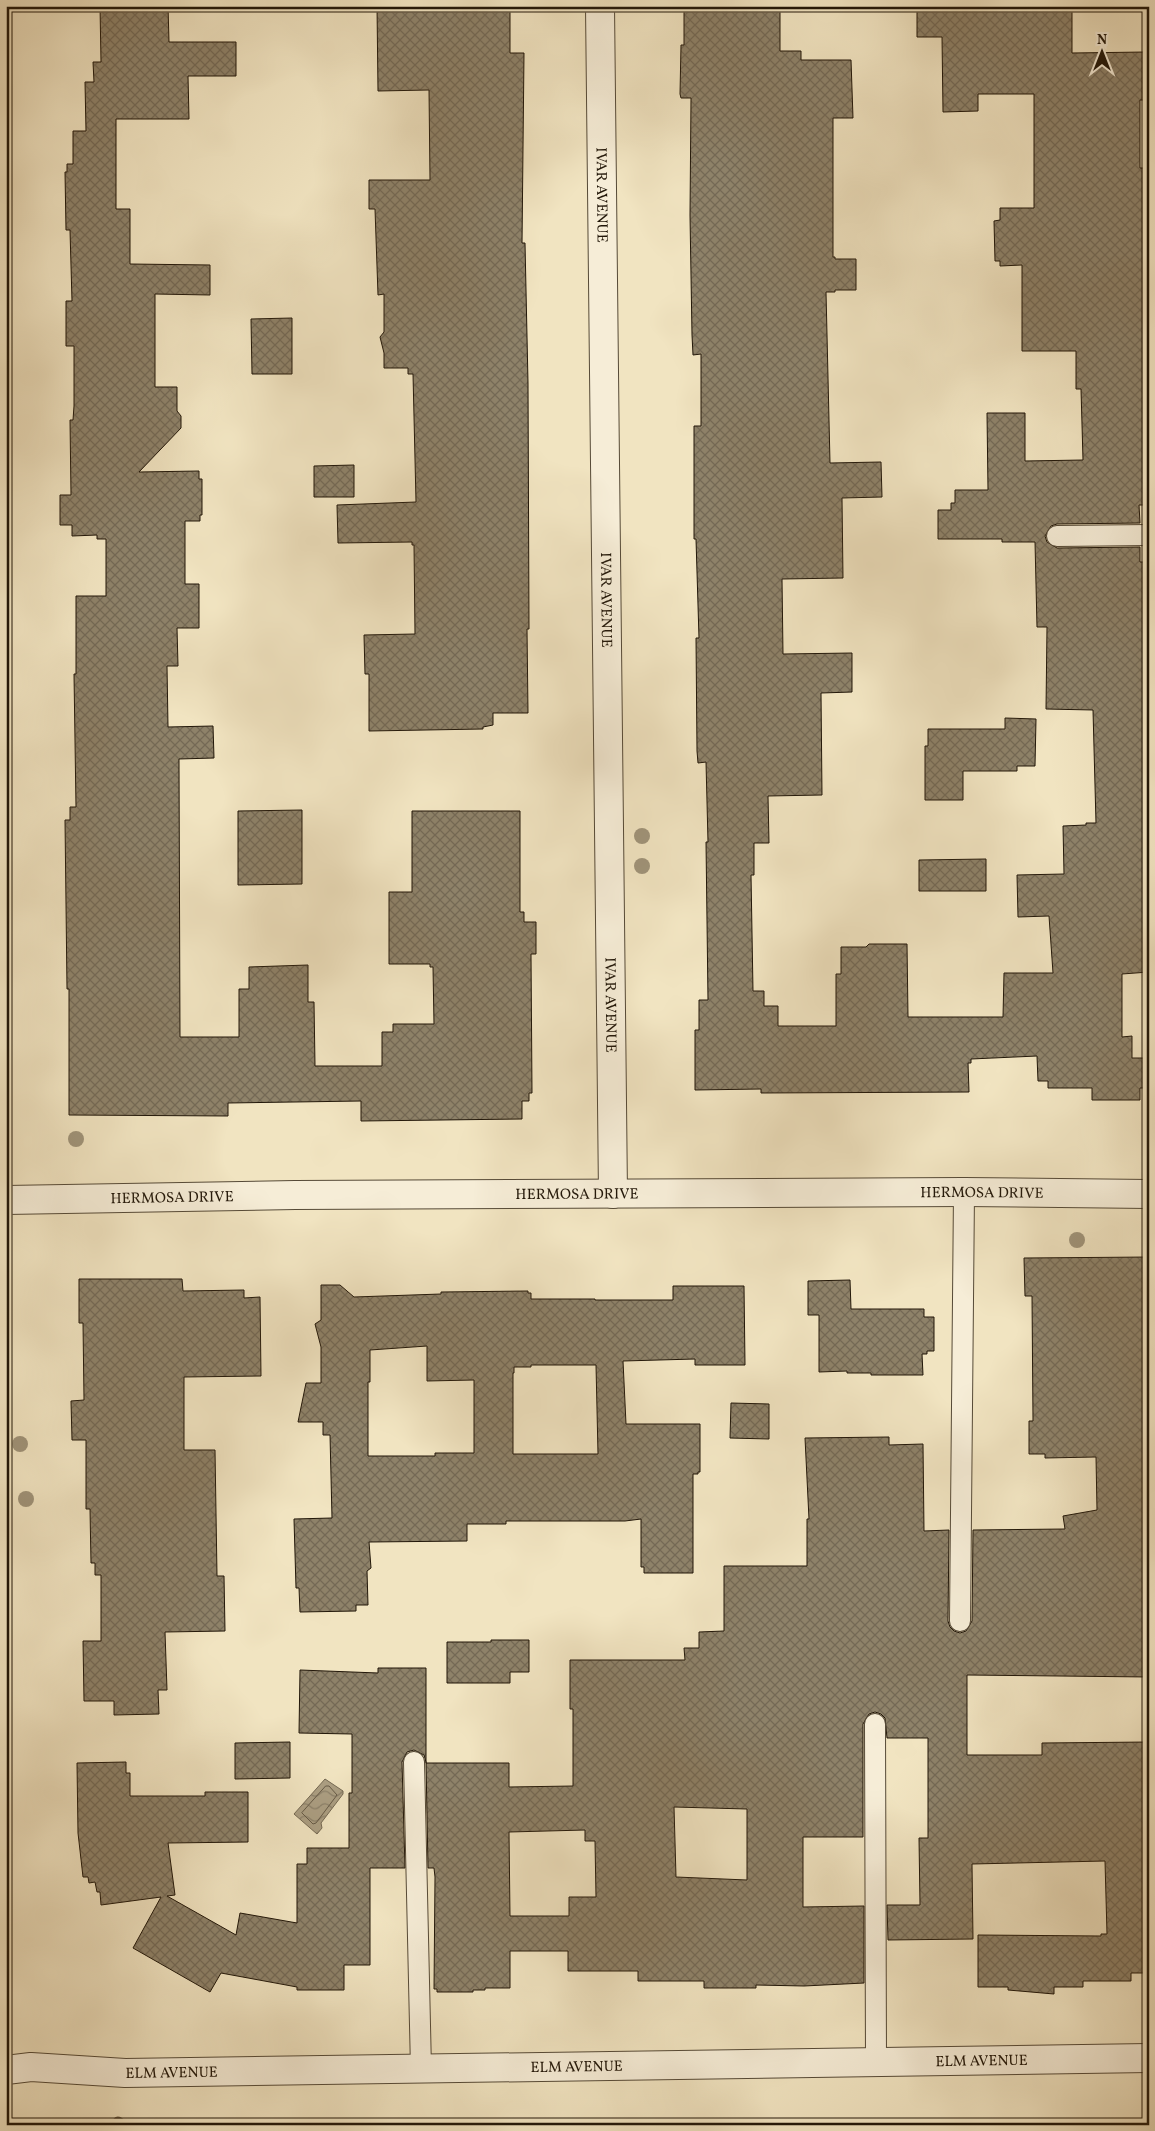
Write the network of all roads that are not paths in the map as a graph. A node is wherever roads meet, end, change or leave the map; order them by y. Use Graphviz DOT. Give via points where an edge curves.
graph roads {
  1 [pos="600,6"];
  2 [pos="1149,535"];
  3 [pos="1057,536"];
  4 [pos="964,1192"];
  5 [pos="614,1194"];
  6 [pos="1149,1194"];
  7 [pos="6,1200"];
  8 [pos="960,1621"];
  9 [pos="875,1724"];
  10 [pos="414,1762"];
  11 [pos="1149,2058"];
  12 [pos="876,2061"];
  13 [pos="421,2069"];
  14 [pos="6,2070"];
  1 -- 5 [label="street, IVAR AVENUE"];
  2 -- 3 [label="lane"];
  4 -- 5 [label="street, HERMOSA DRIVE"];
  4 -- 6 [label="street, HERMOSA DRIVE"];
  4 -- 8 [label="lane"];
  5 -- 7 [label="street, HERMOSA DRIVE"];
  9 -- 12 [label="lane"];
  10 -- 13 [label="lane"];
  11 -- 12 [label="street, ELM AVENUE"];
  12 -- 13 [label="street, ELM AVENUE"];
  13 -- 14 [label="street, ELM AVENUE" via="125,2073 31,2066"];
}
